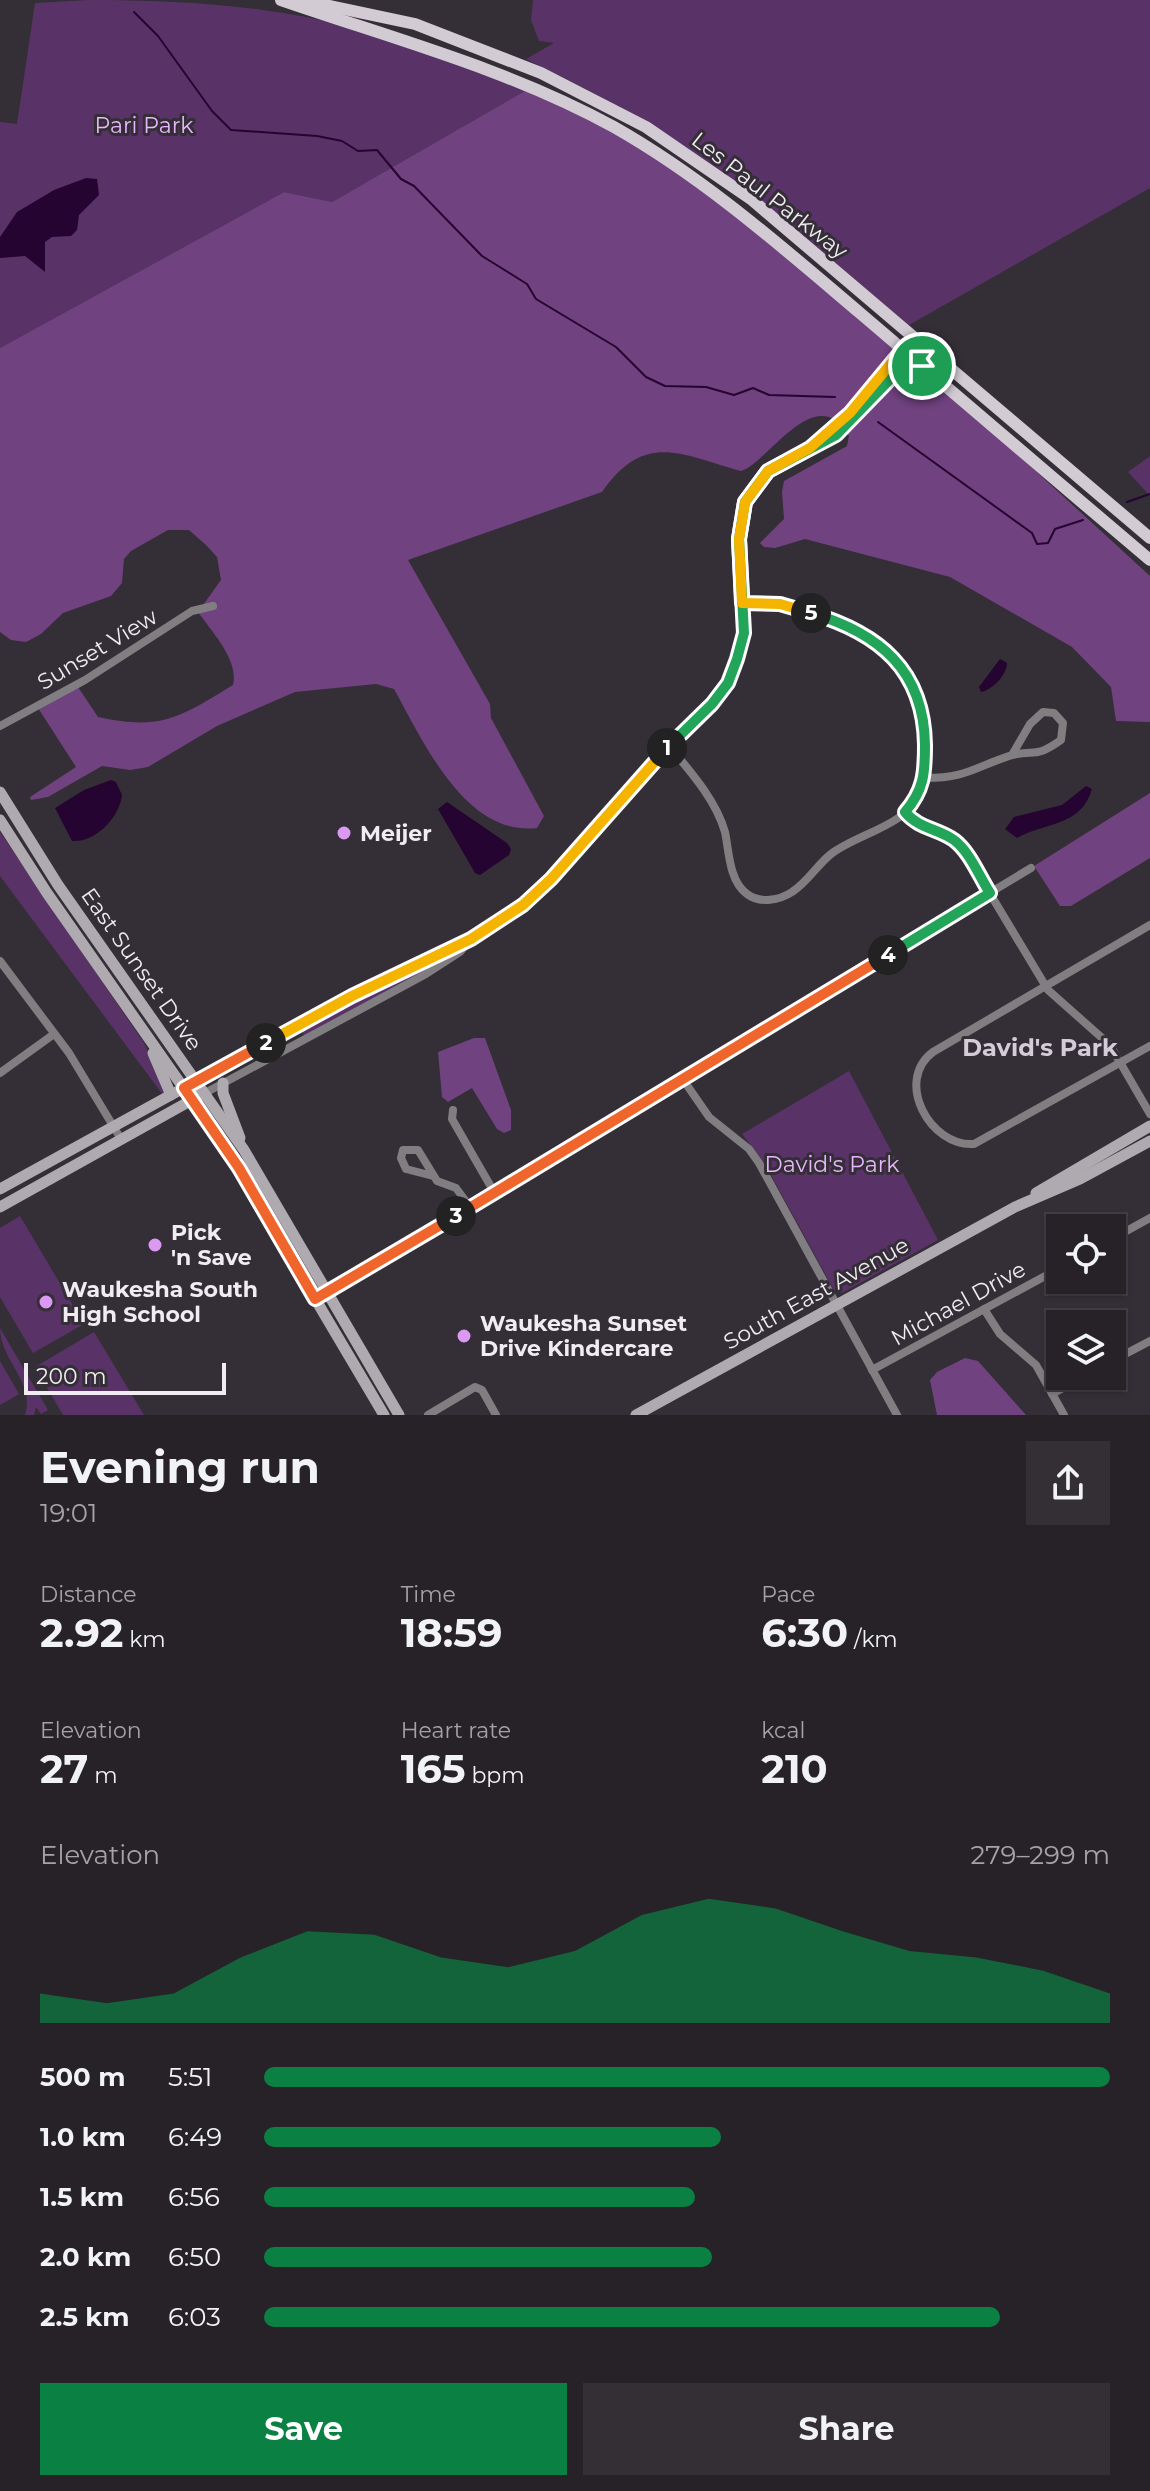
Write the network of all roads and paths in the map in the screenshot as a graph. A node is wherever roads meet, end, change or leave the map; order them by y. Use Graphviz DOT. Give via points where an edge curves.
graph roads {
  1 [pos="281,0"];
  2 [pos="300,0"];
  3 [pos="903,349"];
  4 [pos="922,366"];
  5 [pos="1027,435"];
  6 [pos="810,448"];
  7 [pos="1150,538"];
  8 [pos="1150,560"];
  9 [pos="742,603"];
  10 [pos="213,606"];
  11 [pos="0,726"];
  12 [pos="669,746"];
  13 [pos="1012,755"];
  14 [pos="925,778"];
  15 [pos="0,792"];
  16 [pos="905,812"];
  17 [pos="0,820"];
  18 [pos="1031,868"];
  19 [pos="58,885"];
  20 [pos="47,893"];
  21 [pos="990,893"];
  22 [pos="1150,925"];
  23 [pos="471,939"];
  24 [pos="0,961"];
  25 [pos="380,983"];
  26 [pos="1045,986"];
  27 [pos="387,995"];
  28 [pos="298,1025"];
  29 [pos="54,1034"];
  30 [pos="146,1034"];
  31 [pos="305,1037"];
  32 [pos="1150,1046"];
  33 [pos="1122,1062"];
  34 [pos="0,1073"];
  35 [pos="682,1078"];
  36 [pos="197,1081"];
  37 [pos="223,1083"];
  38 [pos="184,1088"];
  39 [pos="205,1093"];
  40 [pos="171,1095"];
  41 [pos="193,1100"];
  42 [pos="149,1108"];
  43 [pos="453,1110"];
  44 [pos="1150,1114"];
  45 [pos="156,1120"];
  46 [pos="1150,1126"];
  47 [pos="113,1127"];
  48 [pos="121,1139"];
  49 [pos="1150,1141"];
  50 [pos="244,1150"];
  51 [pos="433,1176"];
  52 [pos="0,1189"];
  53 [pos="494,1192"];
  54 [pos="0,1207"];
  55 [pos="470,1207"];
  56 [pos="1015,1207"];
  57 [pos="1150,1218"];
  58 [pos="1126,1231"];
  59 [pos="1046,1276"];
  60 [pos="328,1292"];
  61 [pos="315,1299"];
  62 [pos="837,1305"];
  63 [pos="984,1309"];
  64 [pos="1150,1341"];
  65 [pos="1126,1354"];
  66 [pos="872,1370"];
  67 [pos="1059,1390"];
  68 [pos="1052,1394"];
  69 [pos="384,1415"];
  70 [pos="399,1415"];
  71 [pos="428,1415"];
  72 [pos="496,1415"];
  73 [pos="636,1415"];
  74 [pos="897,1415"];
  75 [pos="1064,1415"];
  1 -- 3 [label="main road, Les Paul Parkway" via="467,60 615,128 734,208"];
  2 -- 5 [label="main road, Les Paul Parkway" via="415,24 541,73 646,127 751,199"];
  3 -- 4 [label="main road, Les Paul Parkway"];
  3 -- 5 [label="main road" via="913,346"];
  3 -- 6 [label="street" via="850,413"];
  4 -- 6 [label="street" via="901,368 854,420"];
  4 -- 8 [label="main road, Les Paul Parkway"];
  5 -- 7 [label="main road, Les Paul Parkway"];
  6 -- 9 [label="street" via="768,471 745,502 739,539"];
  9 -- 12 [label="street" via="744,633 728,683"];
  9 -- 14 [label="street" via="780,604 816,614 884,647 905,669 925,718"];
  10 -- 11 [label="street, Sunset View" via="192,611 115,662"];
  12 -- 16 [label="street" via="698,779 724,828 733,874 746,894 768,901 793,892 833,852"];
  12 -- 23 [label="street" via="551,879"];
  13 -- 13 [label="street" via="1041,754 1061,740 1063,723 1054,713 1043,712"];
  13 -- 14 [label="street" via="956,778"];
  14 -- 16 [label="street"];
  15 -- 19 [label="main road, East Sunset Drive"];
  16 -- 21 [label="street" via="915,825 962,847"];
  17 -- 20 [label="main road, East Sunset Drive"];
  18 -- 21 [label="street"];
  19 -- 20 [label="main road"];
  19 -- 36 [label="main road, East Sunset Drive"];
  20 -- 30 [label="main road, East Sunset Drive"];
  21 -- 26 [label="street"];
  21 -- 35 [label="street"];
  22 -- 26 [label="street"];
  23 -- 25 [label="street"];
  23 -- 27 [label="street" via="444,964"];
  24 -- 29 [label="street"];
  25 -- 27 [label="street"];
  25 -- 28 [label="street"];
  26 -- 33 [label="street" via="1100,1034"];
  26 -- 33 [label="street" via="927,1057 918,1073 917,1093 936,1130 958,1144 983,1141"];
  27 -- 31 [label="street"];
  28 -- 31 [label="street"];
  28 -- 36 [label="street"];
  29 -- 34 [label="street"];
  29 -- 47 [label="street"];
  30 -- 38 [label="main road, East Sunset Drive"];
  30 -- 40 [label="main road"];
  31 -- 37 [label="street"];
  32 -- 33 [label="street"];
  33 -- 44 [label="street"];
  35 -- 53 [label="street"];
  35 -- 62 [label="street" via="709,1117 752,1152"];
  36 -- 38 [label="main road"];
  36 -- 39 [label="main road, East Sunset Drive"];
  37 -- 39 [label="street"];
  37 -- 50 [label="main road"];
  38 -- 40 [label="main road"];
  38 -- 41 [label="main road, East Sunset Drive"];
  39 -- 41 [label="main road"];
  39 -- 50 [label="main road, East Sunset Drive"];
  40 -- 42 [label="main road"];
  41 -- 45 [label="main road"];
  41 -- 61 [label="main road, East Sunset Drive"];
  42 -- 45 [label="street"];
  42 -- 47 [label="main road"];
  43 -- 53 [label="street" via="452,1119"];
  45 -- 48 [label="main road"];
  46 -- 56 [label="main road, South East Avenue"];
  47 -- 48 [label="street"];
  47 -- 52 [label="main road"];
  48 -- 54 [label="main road"];
  49 -- 56 [label="main road, South East Avenue"];
  50 -- 60 [label="main road, East Sunset Drive"];
  51 -- 55 [label="street" via="456,1188"];
  53 -- 55 [label="street"];
  55 -- 60 [label="street"];
  56 -- 62 [label="main road, South East Avenue"];
  57 -- 58 [label="street"];
  59 -- 63 [label="street, Michael Drive"];
  60 -- 61 [label="street"];
  60 -- 70 [label="main road, East Sunset Drive"];
  61 -- 69 [label="main road, East Sunset Drive"];
  62 -- 66 [label="street"];
  62 -- 73 [label="main road, South East Avenue"];
  63 -- 66 [label="street, Michael Drive"];
  63 -- 68 [label="street" via="1000,1334 1036,1365"];
  64 -- 65 [label="street"];
  66 -- 74 [label="street"];
  67 -- 68 [label="street"];
  68 -- 75 [label="street"];
  71 -- 72 [label="street" via="475,1387"];
}
